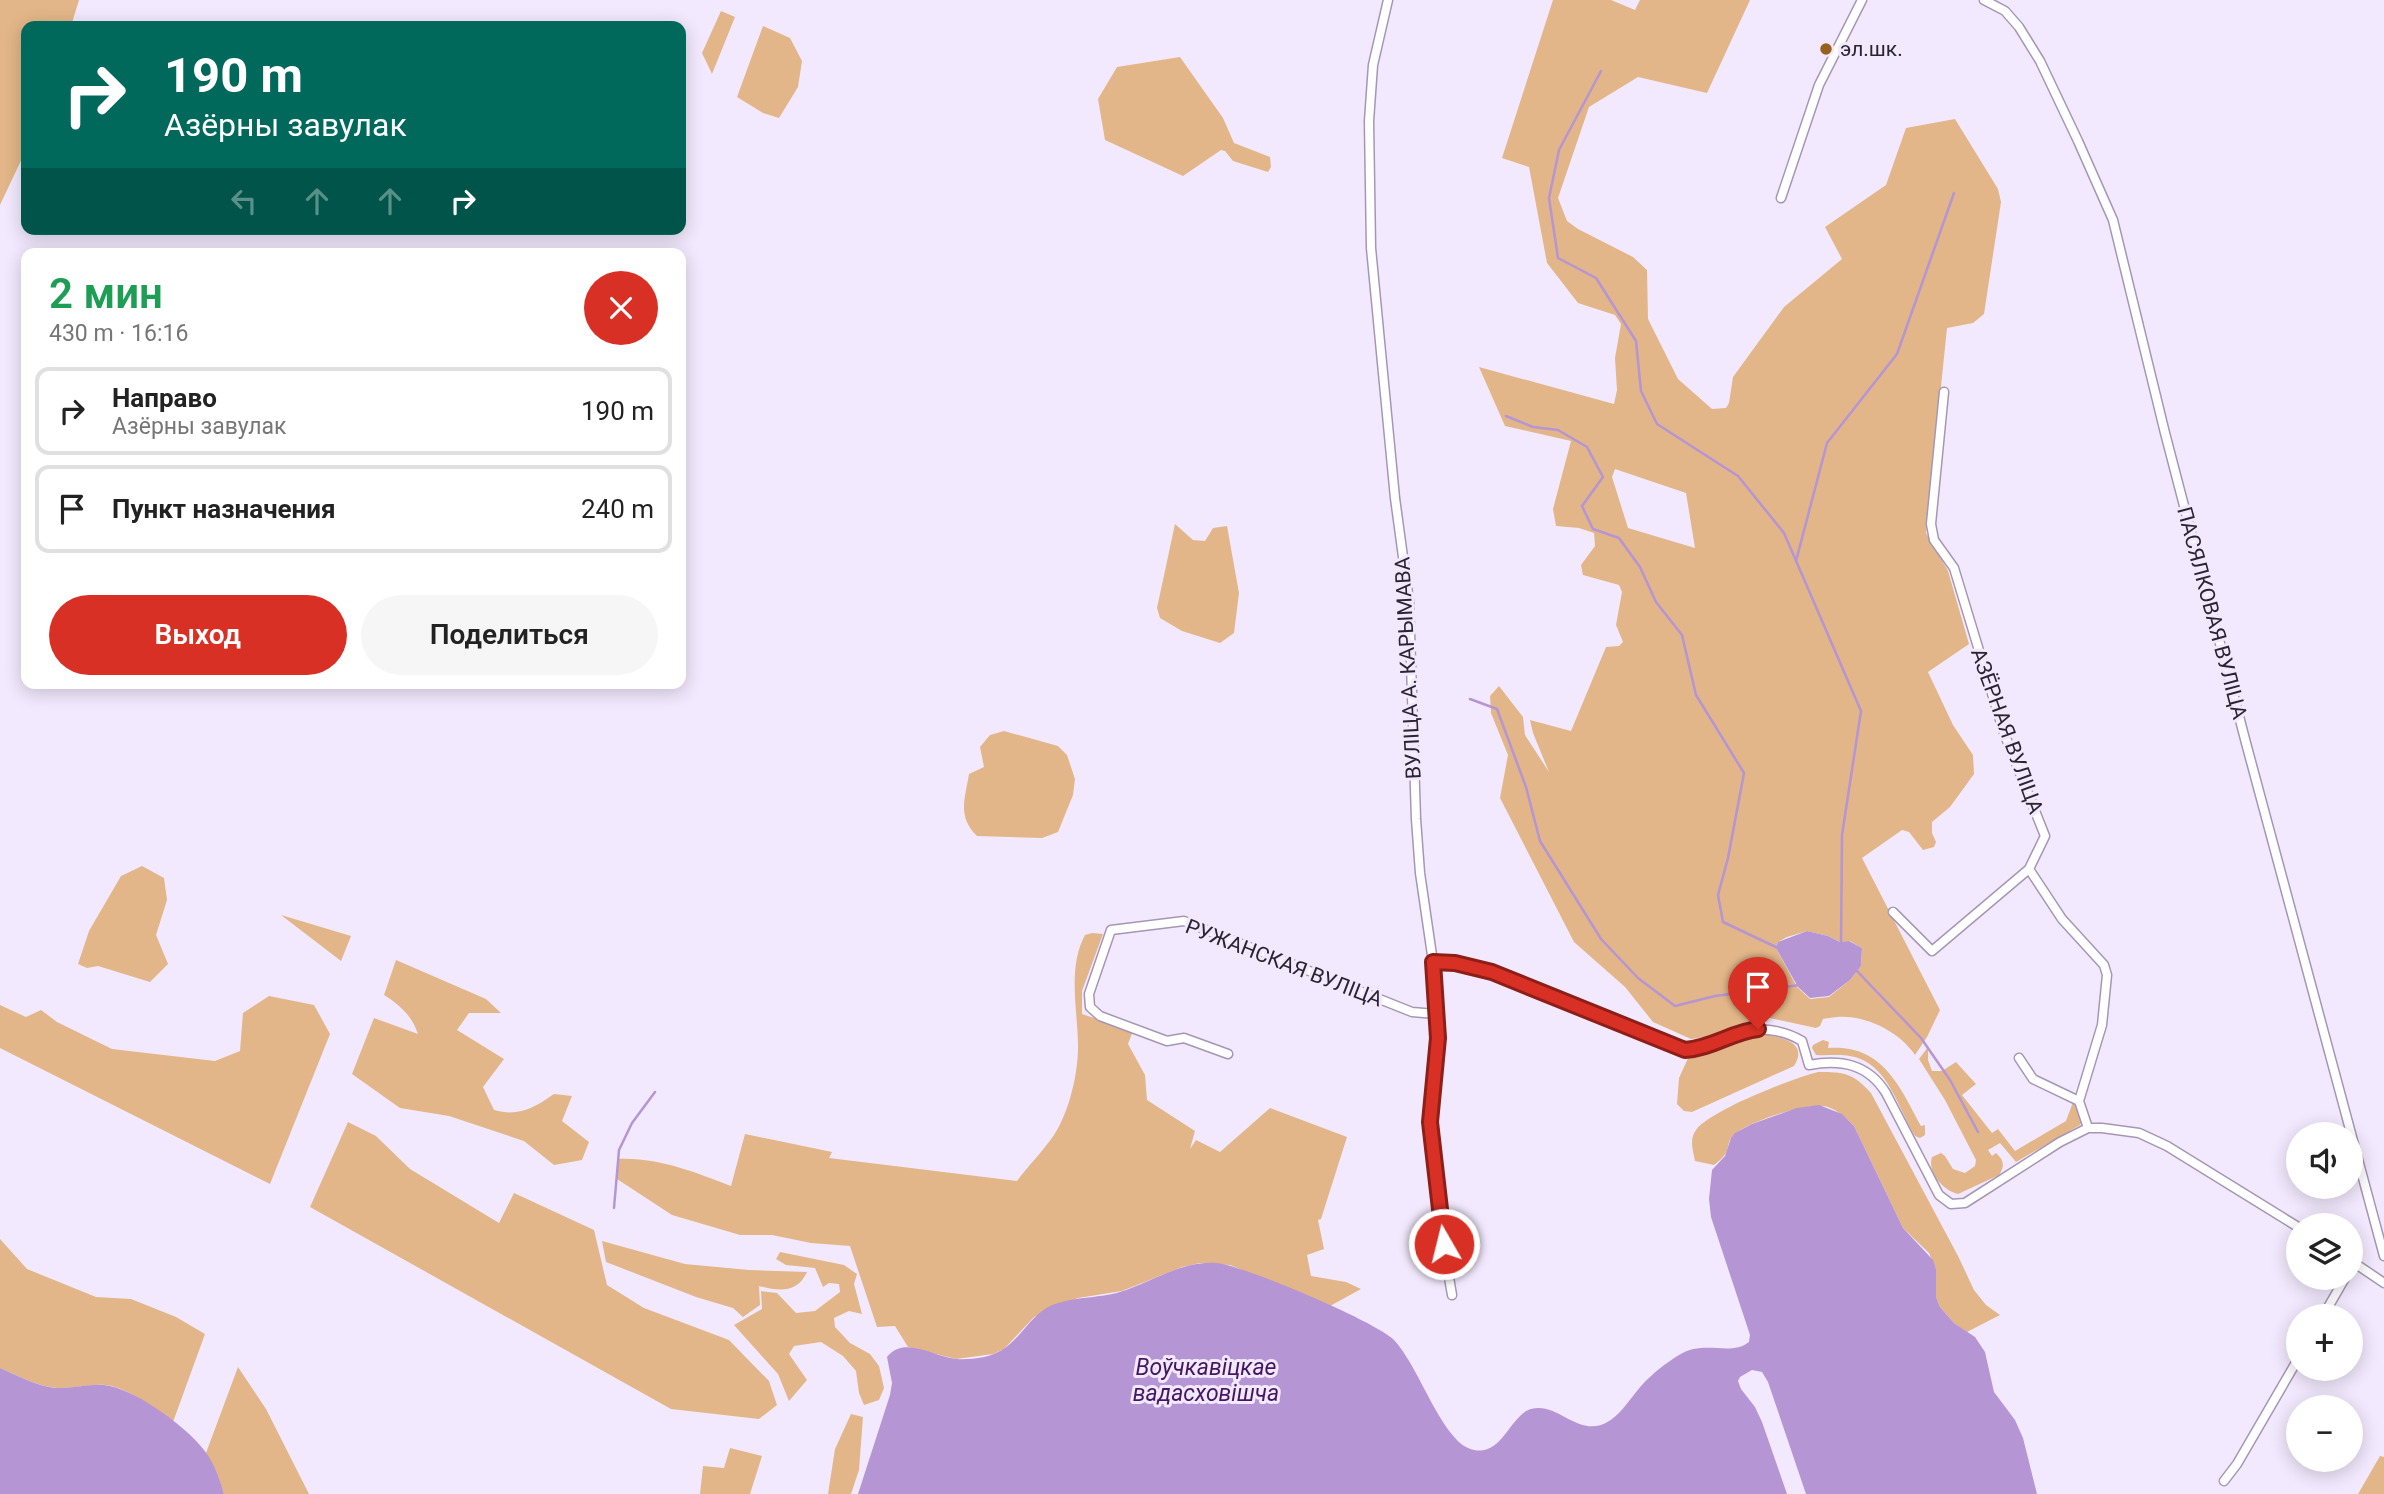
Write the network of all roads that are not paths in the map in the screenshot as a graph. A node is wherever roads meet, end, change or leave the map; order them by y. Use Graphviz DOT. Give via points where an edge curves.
graph roads {
  1 [pos="1388,0"];
  2 [pos="1862,0"];
  3 [pos="1984,0"];
  4 [pos="1781,198"];
  5 [pos="1944,393"];
  6 [pos="2029,869"];
  7 [pos="1893,912"];
  8 [pos="1433,962"];
  9 [pos="1436,1014"];
  10 [pos="1228,1054"];
  11 [pos="2019,1058"];
  12 [pos="2079,1101"];
  13 [pos="2088,1128"];
  14 [pos="2286,1220"];
  15 [pos="2384,1256"];
  16 [pos="2363,1271"];
  17 [pos="2384,1283"];
  18 [pos="1452,1295"];
  19 [pos="2286,1380"];
  20 [pos="2224,1481"];
  1 -- 8 [label="street, ВУЛІЦА А. КАРЫМАВА" via="1373,65 1371,248 1409,601 1416,819"];
  2 -- 4 [label="street" via="1819,85"];
  3 -- 15 [label="street, ПАСЯЛКОВАЯ ВУЛІЦА" via="2005,11 2040,61 2113,220 2249,757"];
  5 -- 6 [label="street, АЗЁРНАЯ ВУЛІЦА" via="1931,524 1934,540 1954,568 2004,733 2045,836"];
  6 -- 7 [label="street" via="1932,951"];
  6 -- 12 [label="street" via="2108,975 2102,1025"];
  8 -- 9 [label="street, ВУЛІЦА А. КАРЫМАВА"];
  8 -- 13 [label="street" via="1492,972 1685,1050 1750,1030 1795,1036 1802,1041 1809,1065 1845,1062 1874,1078 1939,1195 1951,1204 1965,1203"];
  9 -- 10 [label="street, РУЖАНСКАЯ ВУЛІЦА" via="1412,1012 1184,921 1111,930 1088,994 1090,1007 1100,1016 1167,1041 1184,1038"];
  9 -- 18 [label="street, ВУЛІЦА А. КАРЫМАВА" via="1430,1122"];
  11 -- 12 [label="street" via="2033,1079"];
  12 -- 13 [label="street"];
  13 -- 14 [label="street" via="2139,1133 2161,1143"];
  16 -- 17 [label="street"];
  19 -- 20 [label="street"];
}
